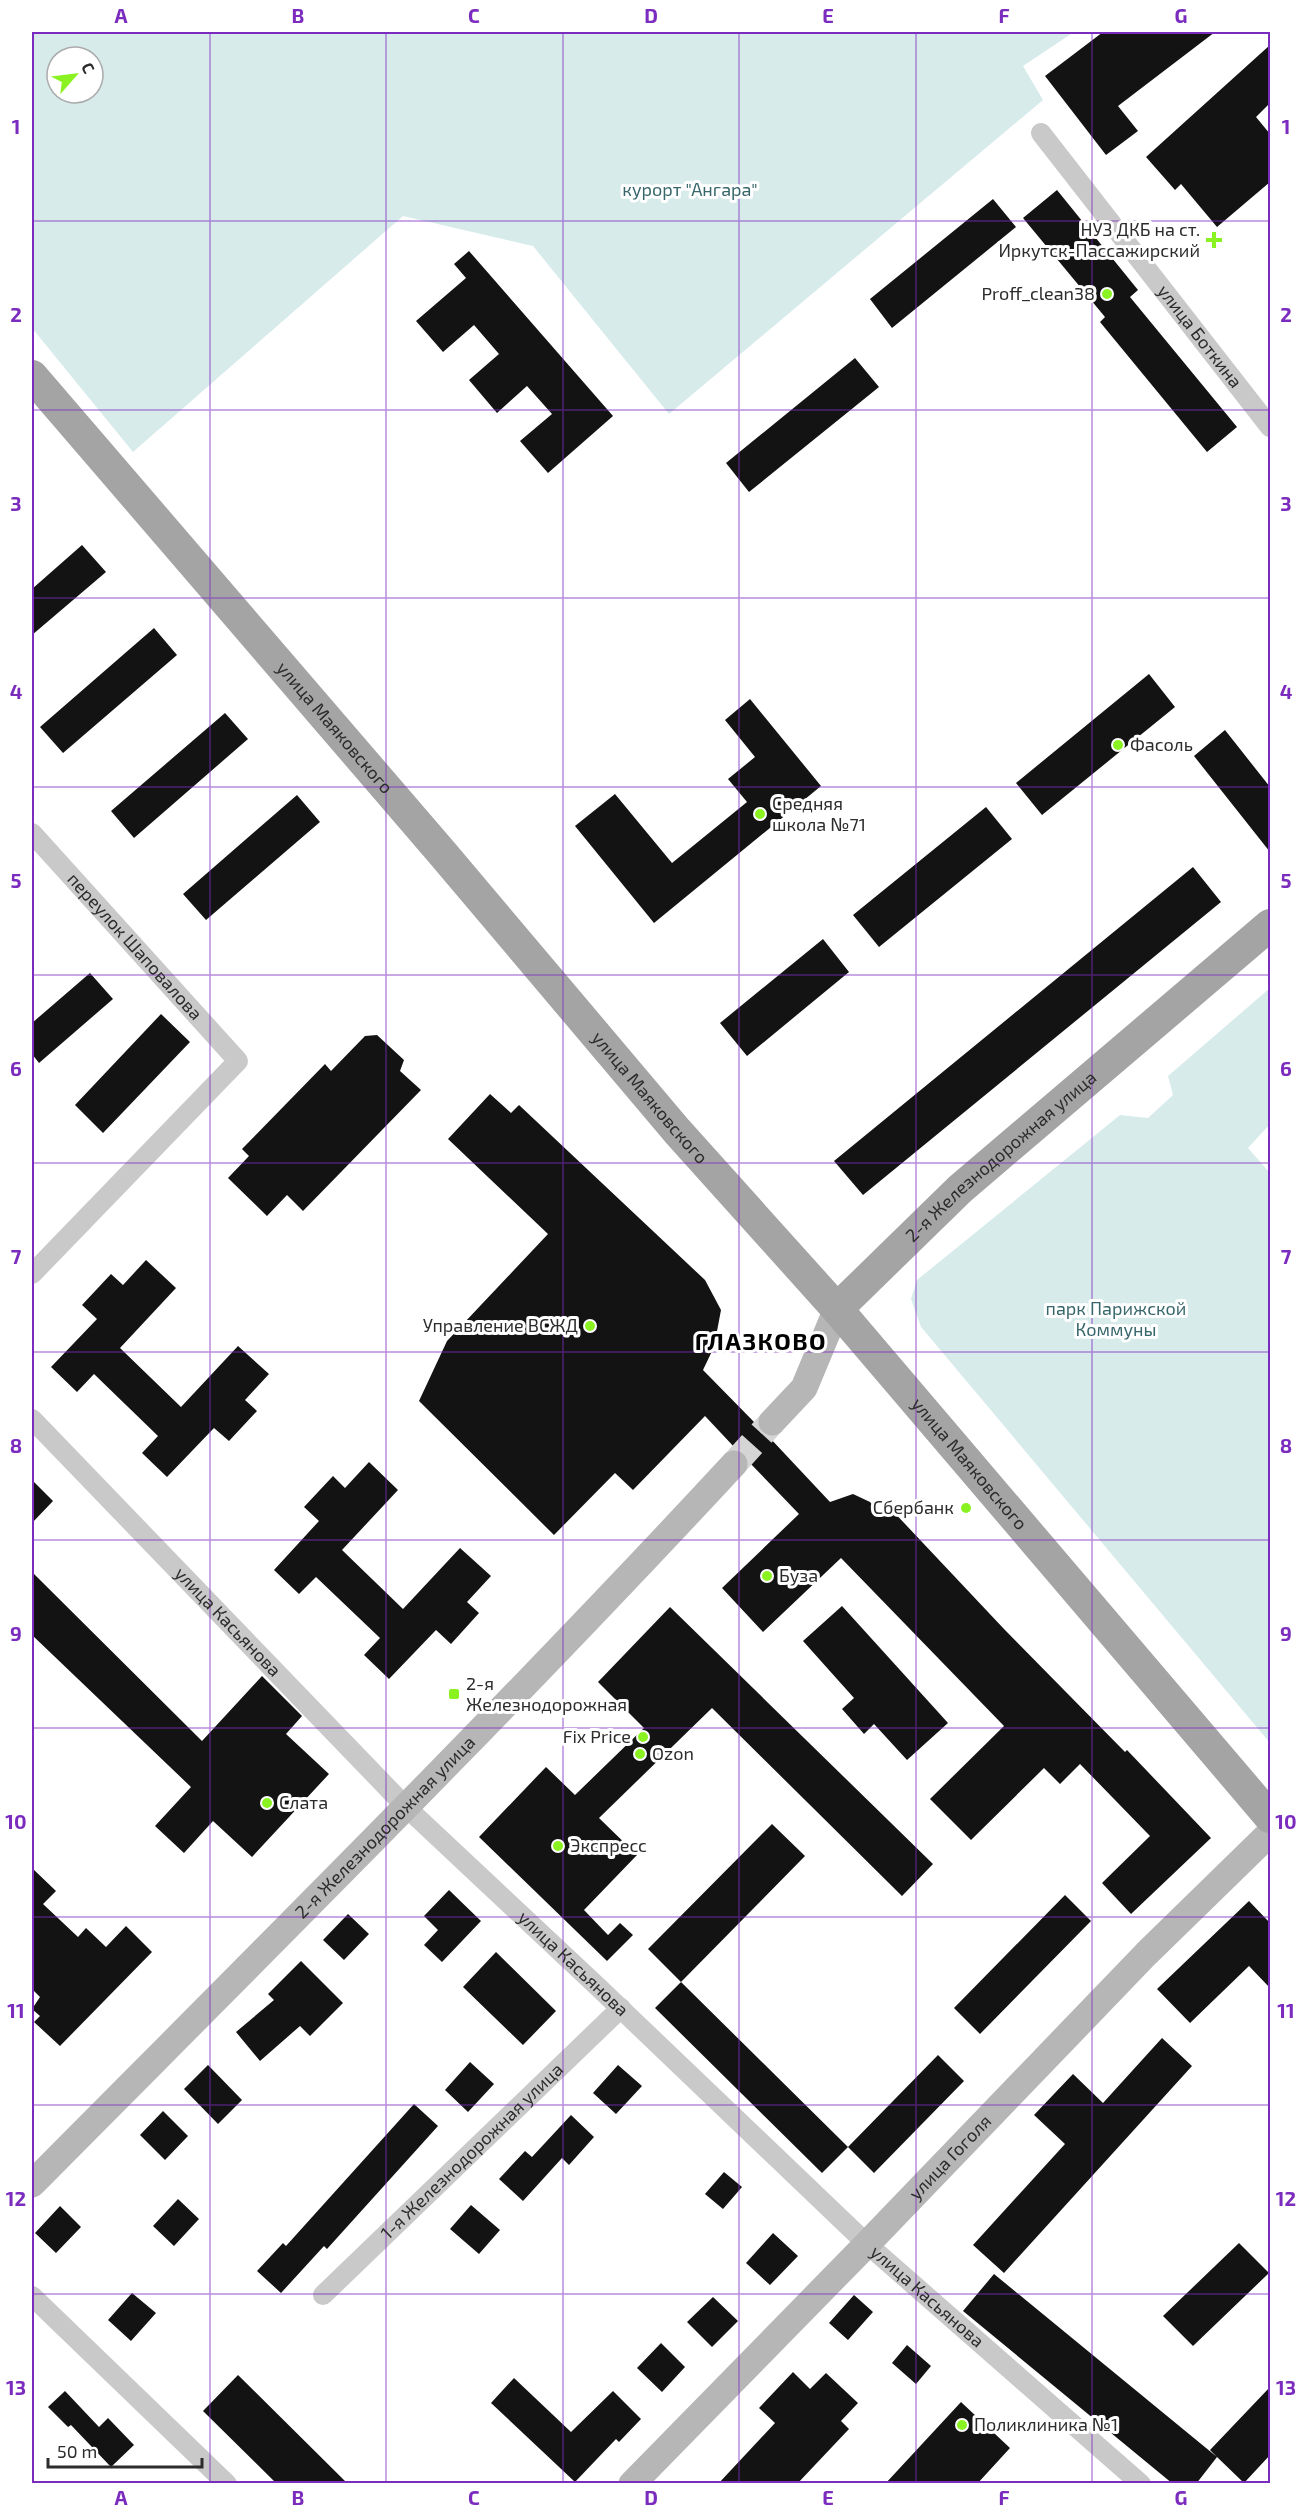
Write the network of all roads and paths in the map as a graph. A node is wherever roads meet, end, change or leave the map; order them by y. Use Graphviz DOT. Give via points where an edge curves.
graph roads {
  1 [pos="1041,133"];
  2 [pos="32,376"];
  3 [pos="1270,427"];
  4 [pos="32,833"];
  5 [pos="1270,926"];
  6 [pos="32,1274"];
  7 [pos="837,1310"];
  8 [pos="32,1419"];
  9 [pos="772,1422"];
  10 [pos="734,1464"];
  11 [pos="406,1808"];
  12 [pos="1270,1817"];
  13 [pos="1270,1833"];
  14 [pos="621,2008"];
  15 [pos="32,2184"];
  16 [pos="867,2244"];
  17 [pos="323,2295"];
  18 [pos="32,2296"];
  19 [pos="226,2484"];
  20 [pos="632,2484"];
  21 [pos="1141,2484"];
  1 -- 3 [label="street, улица Боткина"];
  2 -- 7 [label="main road, улица Маяковского" via="684,1140"];
  4 -- 6 [label="street, переулок Шаповалова" via="238,1061"];
  5 -- 7 [label="main road, 2-я Железнодорожная улица" via="960,1189"];
  7 -- 9 [label="main road, 2-я Железнодорожная улица" via="804,1388"];
  7 -- 12 [label="main road, улица Маяковского"];
  8 -- 11 [label="street, улица Касьянова"];
  10 -- 11 [label="main road, 2-я Железнодорожная улица"];
  11 -- 14 [label="street, улица Касьянова"];
  11 -- 15 [label="main road, 2-я Железнодорожная улица"];
  13 -- 16 [label="main road, улица Гоголя" via="1146,1954"];
  14 -- 16 [label="street, улица Касьянова"];
  14 -- 17 [label="street, 1-я Железнодорожная улица"];
  16 -- 20 [label="main road, улица Гоголя"];
  16 -- 21 [label="street, улица Касьянова"];
  18 -- 19 [label="street"];
}
